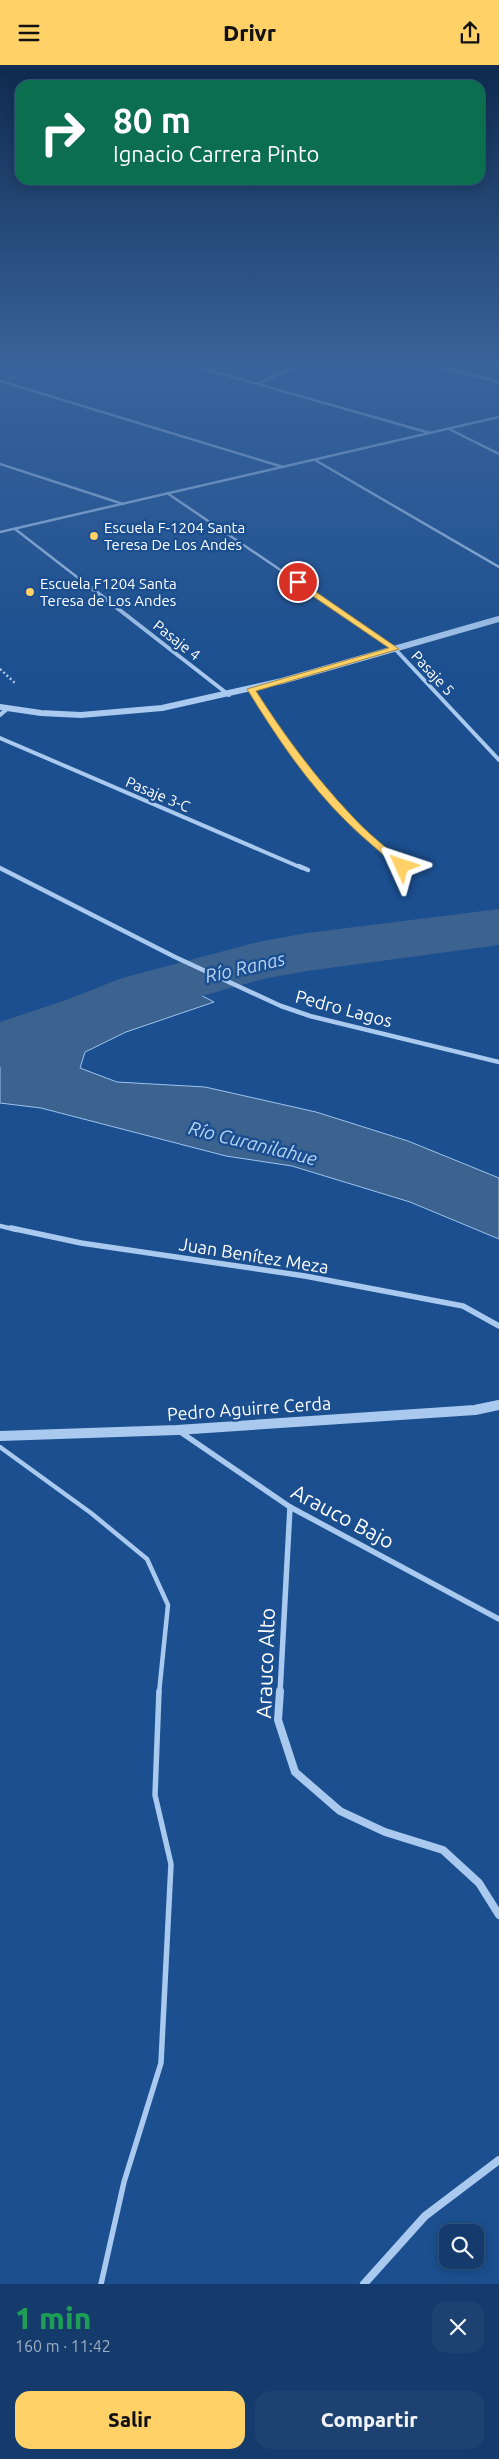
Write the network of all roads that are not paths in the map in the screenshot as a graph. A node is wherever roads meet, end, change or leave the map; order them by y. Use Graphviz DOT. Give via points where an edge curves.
graph roads {
  1 [pos="8,466"];
  2 [pos="279,466"];
  3 [pos="290,466"];
  4 [pos="325,466"];
  5 [pos="284,467"];
  6 [pos="167,493"];
  7 [pos="123,504"];
  8 [pos="15,529"];
  9 [pos="0,532"];
  10 [pos="499,567"];
  11 [pos="499,619"];
  12 [pos="395,649"];
  13 [pos="251,689"];
  14 [pos="230,695"];
  15 [pos="3,708"];
  16 [pos="0,715"];
  17 [pos="0,738"];
  18 [pos="499,760"];
  19 [pos="402,866"];
  20 [pos="0,868"];
  21 [pos="308,870"];
  22 [pos="499,1062"];
  23 [pos="0,1226"];
  24 [pos="499,1327"];
  25 [pos="499,1405"];
  26 [pos="177,1430"];
  27 [pos="0,1436"];
  28 [pos="0,1447"];
  29 [pos="290,1507"];
  30 [pos="499,1619"];
  31 [pos="499,1915"];
  32 [pos="499,2160"];
  33 [pos="101,2284"];
  34 [pos="364,2284"];
  1 -- 7 [label="street"];
  2 -- 5 [label="street"];
  3 -- 5 [label="street"];
  4 -- 10 [label="street"];
  5 -- 6 [label="street"];
  6 -- 7 [label="street"];
  6 -- 12 [label="street, Pasaje 5"];
  7 -- 8 [label="street"];
  8 -- 9 [label="street"];
  8 -- 14 [label="street, Pasaje 4"];
  11 -- 12 [label="street"];
  12 -- 13 [label="street"];
  12 -- 18 [label="street, Pasaje 5"];
  13 -- 14 [label="street"];
  13 -- 19 [label="street" via="278,732 317,783 349,819"];
  14 -- 15 [label="street" via="134,711 73,714"];
  15 -- 16 [label="street"];
  17 -- 21 [label="street, Pasaje 3-C"];
  20 -- 22 [label="street, Pedro Lagos" via="175,957 282,1006 310,1016"];
  23 -- 24 [label="street, Juan Benítez Meza" via="81,1243 391,1291 463,1306"];
  25 -- 26 [label="street, Pedro Aguirre Cerda" via="475,1410"];
  26 -- 27 [label="street, Pedro Aguirre Cerda"];
  26 -- 29 [label="street, Arauco Bajo"];
  28 -- 33 [label="lane" via="91,1513 147,1559 168,1605 157,1713 155,1786 171,1864 161,2063 124,2182"];
  29 -- 30 [label="street, Arauco Bajo"];
  29 -- 31 [label="street, Arauco Alto" via="278,1720 295,1772 340,1811 385,1832 443,1850 479,1883"];
  32 -- 34 [label="street" via="425,2215"];
}
